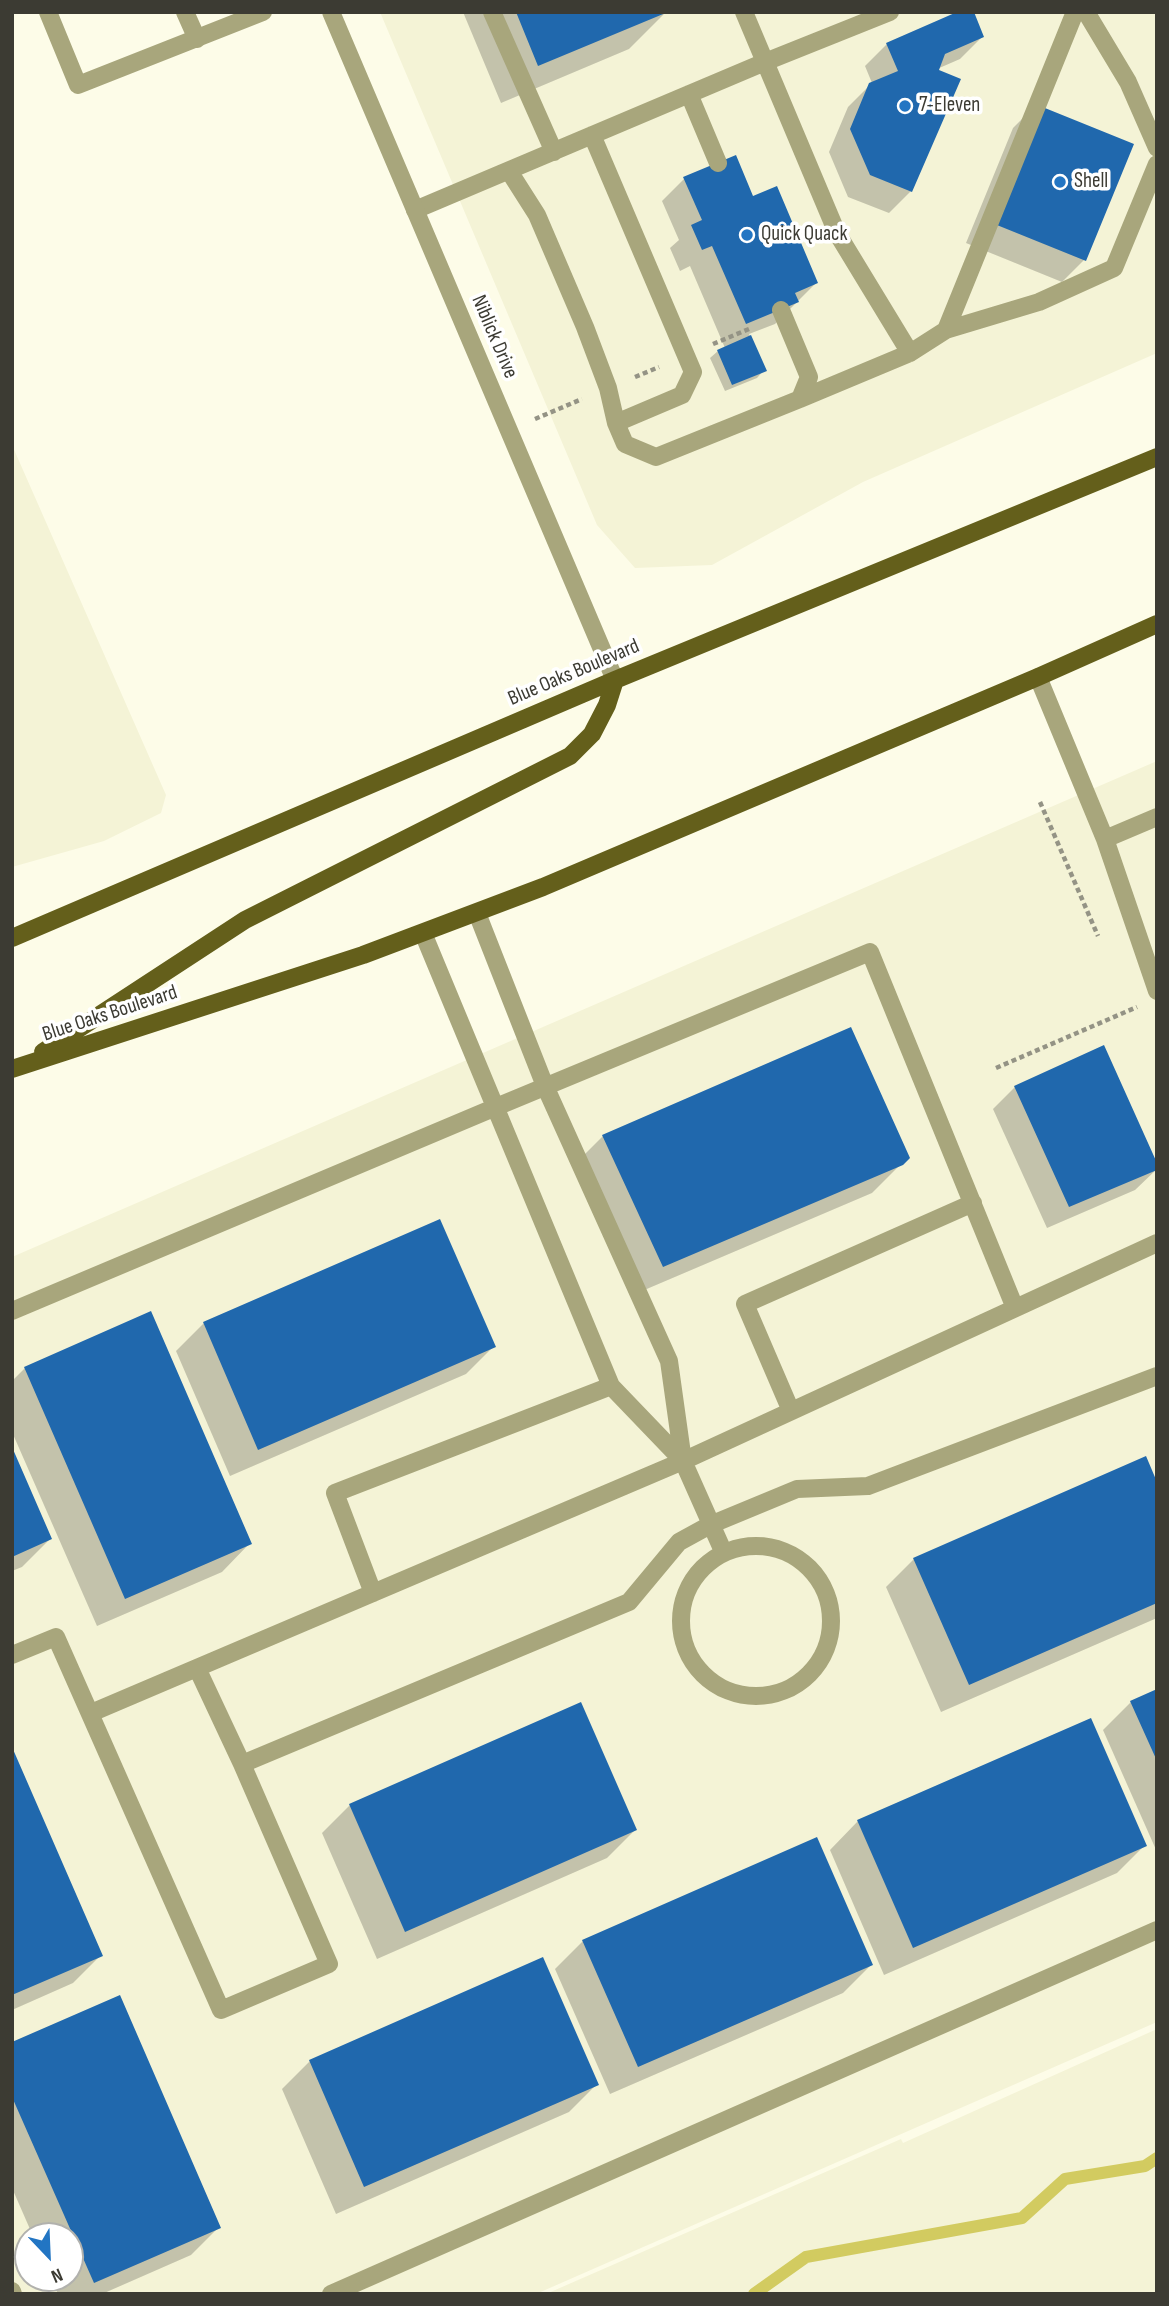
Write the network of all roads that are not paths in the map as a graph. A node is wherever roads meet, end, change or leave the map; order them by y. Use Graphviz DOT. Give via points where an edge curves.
graph roads {
  1 [pos="48,12"];
  2 [pos="185,12"];
  3 [pos="263,12"];
  4 [pos="331,12"];
  5 [pos="492,12"];
  6 [pos="744,12"];
  7 [pos="890,12"];
  8 [pos="1075,12"];
  9 [pos="1086,12"];
  10 [pos="197,38"];
  11 [pos="765,62"];
  12 [pos="690,94"];
  13 [pos="593,135"];
  14 [pos="1157,148"];
  15 [pos="554,152"];
  16 [pos="718,163"];
  17 [pos="1157,164"];
  18 [pos="509,171"];
  19 [pos="415,211"];
  20 [pos="781,310"];
  21 [pos="946,330"];
  22 [pos="910,353"];
  23 [pos="800,399"];
  24 [pos="616,423"];
  25 [pos="1157,444"];
  26 [pos="1157,457"];
  27 [pos="1128,469"];
  28 [pos="1157,624"];
  29 [pos="1038,677"];
  30 [pos="615,680"];
  31 [pos="1157,817"];
  32 [pos="1105,839"];
  33 [pos="477,912"];
  34 [pos="423,933"];
  35 [pos="12,938"];
  36 [pos="1151,997"];
  37 [pos="17,1067"];
  38 [pos="545,1086"];
  39 [pos="496,1107"];
  40 [pos="973,1203"];
  41 [pos="1157,1243"];
  42 [pos="1015,1308"];
  43 [pos="12,1311"];
  44 [pos="1157,1376"];
  45 [pos="611,1386"];
  46 [pos="791,1411"];
  47 [pos="683,1461"];
  48 [pos="710,1525"];
  49 [pos="723,1551"];
  50 [pos="373,1593"];
  51 [pos="12,1655"];
  52 [pos="197,1668"];
  53 [pos="91,1713"];
  54 [pos="242,1764"];
  55 [pos="1157,1930"];
  56 [pos="331,2294"];
  1 -- 10 [label="street" via="78,85"];
  2 -- 10 [label="street"];
  3 -- 10 [label="street"];
  4 -- 19 [label="street, Niblick Drive"];
  5 -- 15 [label="street"];
  6 -- 11 [label="street"];
  7 -- 11 [label="street"];
  8 -- 21 [label="street"];
  9 -- 14 [label="street" via="1128,82"];
  11 -- 12 [label="street"];
  11 -- 22 [label="street" via="838,233"];
  12 -- 13 [label="street"];
  12 -- 16 [label="street"];
  13 -- 15 [label="street"];
  13 -- 24 [label="street" via="693,372 682,395"];
  15 -- 18 [label="street"];
  17 -- 21 [label="street" via="1114,268 1039,302"];
  18 -- 19 [label="street"];
  18 -- 24 [label="street" via="537,215 580,315"];
  19 -- 30 [label="street, Niblick Drive"];
  20 -- 23 [label="street" via="809,377"];
  21 -- 22 [label="street"];
  22 -- 23 [label="street"];
  23 -- 24 [label="street" via="656,457 625,444"];
  25 -- 27 [label="main road"];
  26 -- 27 [label="main road, Blue Oaks Boulevard"];
  27 -- 30 [label="main road, Blue Oaks Boulevard"];
  28 -- 29 [label="main road, Blue Oaks Boulevard"];
  29 -- 32 [label="street"];
  29 -- 33 [label="main road, Blue Oaks Boulevard"];
  30 -- 35 [label="main road, Blue Oaks Boulevard"];
  30 -- 37 [label="main road" via="592,734 570,756 245,920"];
  31 -- 32 [label="street"];
  32 -- 36 [label="street"];
  33 -- 34 [label="main road, Blue Oaks Boulevard"];
  33 -- 38 [label="street"];
  34 -- 37 [label="main road, Blue Oaks Boulevard"];
  34 -- 39 [label="street"];
  38 -- 39 [label="street"];
  38 -- 40 [label="street" via="870,952"];
  38 -- 47 [label="street" via="669,1361"];
  39 -- 43 [label="street"];
  39 -- 45 [label="street"];
  40 -- 42 [label="street"];
  40 -- 46 [label="street" via="745,1304"];
  41 -- 42 [label="street"];
  42 -- 46 [label="street"];
  44 -- 48 [label="street" via="868,1486 797,1489"];
  45 -- 47 [label="street"];
  45 -- 50 [label="street" via="335,1493"];
  46 -- 47 [label="street"];
  47 -- 48 [label="street"];
  47 -- 50 [label="street"];
  48 -- 49 [label="street"];
  48 -- 54 [label="street" via="679,1542 629,1602"];
  49 -- 49 [label="street" via="702,1568 685,1593 679,1622 685,1651 702,1676 727,1692 756,1697 785,1691 810,1674 826,1650 832,1620 826,1591 809,1567 784,1550 755,1545"];
  50 -- 52 [label="street"];
  51 -- 53 [label="street" via="57,1637"];
  52 -- 53 [label="street"];
  52 -- 54 [label="street"];
  53 -- 54 [label="street" via="221,2010 329,1964"];
  55 -- 56 [label="street"];
}
